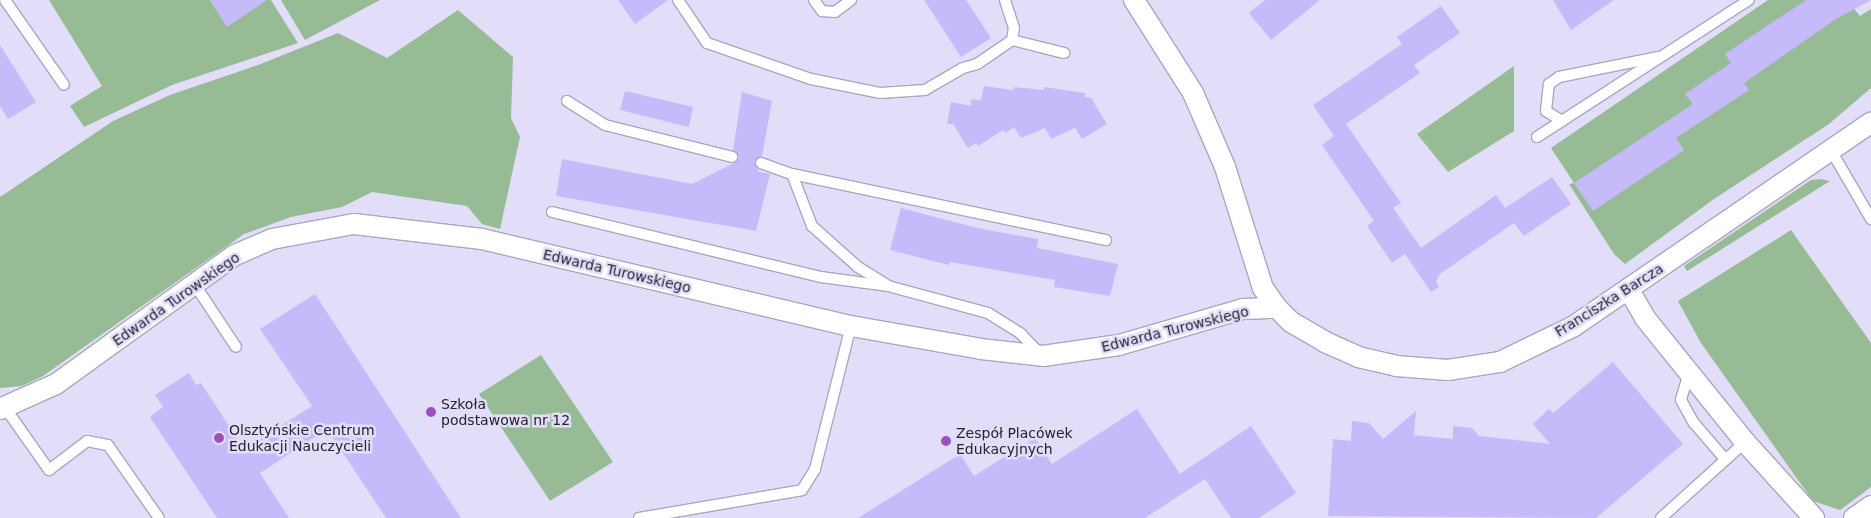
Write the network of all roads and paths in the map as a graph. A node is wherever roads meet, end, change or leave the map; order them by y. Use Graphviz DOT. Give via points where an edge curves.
graph roads {
  1 [pos="6,0"];
  2 [pos="678,0"];
  3 [pos="814,0"];
  4 [pos="851,0"];
  5 [pos="1005,0"];
  6 [pos="1134,0"];
  7 [pos="1749,0"];
  8 [pos="1012,40"];
  9 [pos="1064,53"];
  10 [pos="1662,56"];
  11 [pos="64,85"];
  12 [pos="567,101"];
  13 [pos="1562,121"];
  14 [pos="1871,123"];
  15 [pos="1537,137"];
  16 [pos="1832,152"];
  17 [pos="732,157"];
  18 [pos="761,163"];
  19 [pos="792,174"];
  20 [pos="552,212"];
  21 [pos="1871,219"];
  22 [pos="1106,240"];
  23 [pos="195,285"];
  24 [pos="888,286"];
  25 [pos="1629,290"];
  26 [pos="1278,308"];
  27 [pos="851,326"];
  28 [pos="236,347"];
  29 [pos="1043,356"];
  30 [pos="1689,373"];
  31 [pos="3,409"];
  32 [pos="1744,442"];
  33 [pos="1725,459"];
  34 [pos="1871,506"];
  35 [pos="159,518"];
  36 [pos="639,518"];
  37 [pos="1662,518"];
  38 [pos="1814,518"];
  39 [pos="1854,518"];
  1 -- 11 [label="lane"];
  2 -- 8 [label="lane" via="707,43 811,79 880,93 925,90 963,68 977,64"];
  3 -- 4 [label="lane" via="822,11 835,12"];
  5 -- 8 [label="lane" via="1014,28"];
  6 -- 26 [label="street, Franciszka Barcza" via="1193,93 1225,166 1264,288"];
  7 -- 10 [label="lane"];
  8 -- 9 [label="lane"];
  10 -- 13 [label="lane"];
  10 -- 13 [label="lane" via="1559,77 1549,84 1546,112"];
  12 -- 17 [label="lane" via="605,125"];
  13 -- 15 [label="lane"];
  14 -- 16 [label="street, Franciszka Barcza"];
  16 -- 21 [label="lane"];
  16 -- 25 [label="street, Franciszka Barcza"];
  18 -- 19 [label="lane"];
  19 -- 22 [label="lane"];
  19 -- 24 [label="lane" via="812,226 858,267"];
  20 -- 24 [label="lane" via="821,277"];
  23 -- 27 [label="street, Edwarda Turowskiego" via="235,255 272,239 354,224 482,240"];
  23 -- 28 [label="lane"];
  23 -- 31 [label="street, Edwarda Turowskiego" via="56,384"];
  24 -- 29 [label="lane" via="988,313 1021,334"];
  25 -- 26 [label="street, Franciszka Barcza" via="1574,326 1500,362 1448,370 1396,366 1358,357 1291,322"];
  25 -- 30 [label="street" via="1645,318"];
  26 -- 29 [label="street, Edwarda Turowskiego" via="1244,310 1128,343"];
  27 -- 29 [label="street, Edwarda Turowskiego" via="981,349"];
  27 -- 36 [label="lane" via="815,469 802,490"];
  30 -- 32 [label="street"];
  30 -- 33 [label="lane" via="1681,400 1694,423"];
  31 -- 35 [label="lane" via="48,470 87,441 108,444"];
  32 -- 33 [label="lane"];
  32 -- 38 [label="street"];
  33 -- 37 [label="lane"];
  34 -- 39 [label="street"];
}
